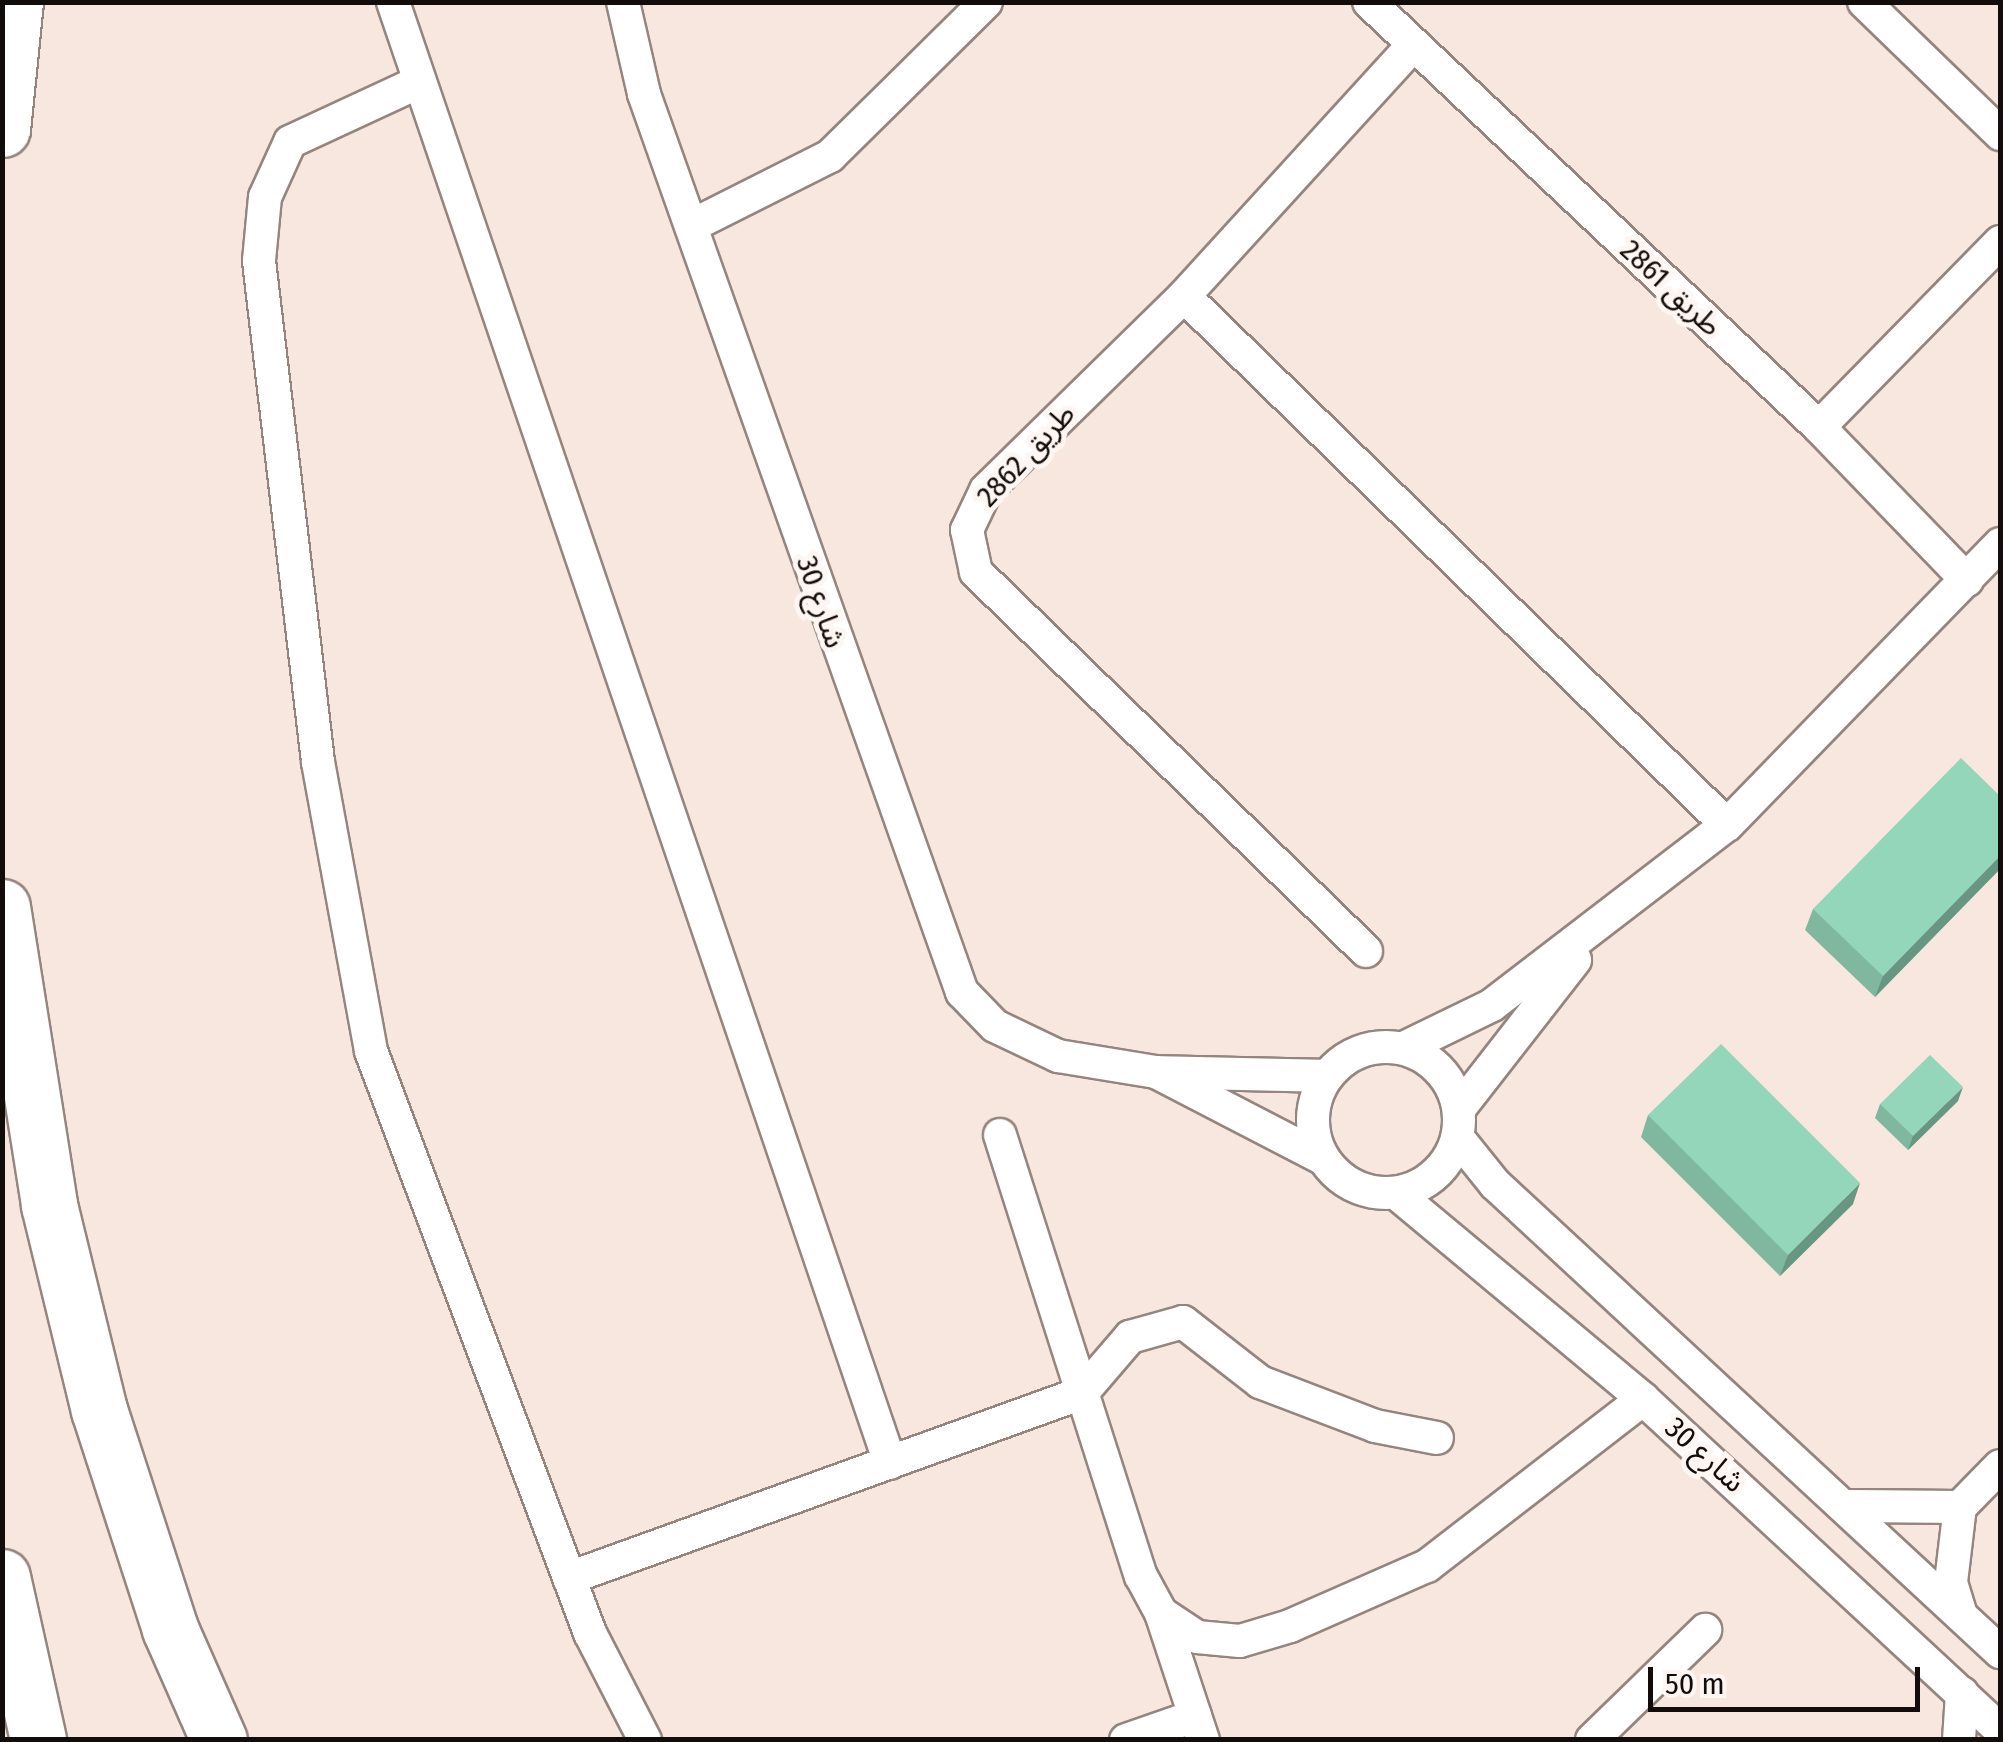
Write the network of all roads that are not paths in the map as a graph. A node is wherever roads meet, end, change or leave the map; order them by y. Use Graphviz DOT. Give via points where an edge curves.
graph roads {
  1 [pos="15,2"];
  2 [pos="393,2"];
  3 [pos="624,2"];
  4 [pos="986,2"];
  5 [pos="1370,2"];
  6 [pos="1864,2"];
  7 [pos="1413,45"];
  8 [pos="420,82"];
  9 [pos="2,129"];
  10 [pos="2000,134"];
  11 [pos="691,226"];
  12 [pos="2000,242"];
  13 [pos="1184,296"];
  14 [pos="1820,427"];
  15 [pos="2000,544"];
  16 [pos="1966,580"];
  17 [pos="1727,825"];
  18 [pos="2,906"];
  19 [pos="1596,932"];
  20 [pos="1366,951"];
  21 [pos="1404,1048"];
  22 [pos="1156,1072"];
  23 [pos="1326,1076"];
  24 [pos="1459,1124"];
  25 [pos="1000,1135"];
  26 [pos="1322,1158"];
  27 [pos="1396,1193"];
  28 [pos="1082,1393"];
  29 [pos="1643,1399"];
  30 [pos="1437,1438"];
  31 [pos="890,1463"];
  32 [pos="2000,1466"];
  33 [pos="1848,1506"];
  34 [pos="1960,1507"];
  35 [pos="2,1577"];
  36 [pos="569,1578"];
  37 [pos="1162,1613"];
  38 [pos="1960,1613"];
  39 [pos="1705,1630"];
  40 [pos="2000,1652"];
  41 [pos="1962,1693"];
  42 [pos="1199,1728"];
  43 [pos="2000,1730"];
  44 [pos="38,1740"];
  45 [pos="219,1740"];
  46 [pos="644,1740"];
  47 [pos="1126,1740"];
  48 [pos="1592,1740"];
  49 [pos="1959,1740"];
  1 -- 9 [label="highway"];
  2 -- 8 [label="street"];
  3 -- 11 [label="street, شارع 30" via="644,94"];
  4 -- 11 [label="street" via="830,156"];
  5 -- 7 [label="street, طريق 2861"];
  6 -- 10 [label="street"];
  7 -- 13 [label="street, طريق 2862"];
  7 -- 14 [label="street, طريق 2861"];
  8 -- 31 [label="street"];
  8 -- 36 [label="street" via="290,142 265,198 259,262 318,762 372,1052"];
  11 -- 22 [label="street, شارع 30" via="950,973 995,1026 1036,1049"];
  12 -- 14 [label="street"];
  13 -- 17 [label="street"];
  13 -- 20 [label="street, طريق 2862" via="986,490 967,530 970,551 976,572"];
  14 -- 16 [label="street, طريق 2861"];
  15 -- 16 [label="street"];
  16 -- 17 [label="street"];
  17 -- 19 [label="street"];
  18 -- 45 [label="highway" via="49,1206 100,1410 170,1629"];
  19 -- 21 [label="street" via="1492,1006"];
  19 -- 24 [label="street"];
  21 -- 23 [label="street, شارع 30" via="1347,1057"];
  21 -- 24 [label="street, شارع 30" via="1440,1072"];
  22 -- 23 [label="street, شارع 30"];
  22 -- 26 [label="street, شارع 30"];
  23 -- 26 [label="street" via="1314,1102"];
  24 -- 27 [label="street" via="1424,1184"];
  24 -- 33 [label="street, شارع 30" via="1495,1184"];
  25 -- 28 [label="street"];
  26 -- 27 [label="street, شارع 30" via="1368,1192"];
  27 -- 29 [label="street, شارع 30"];
  28 -- 30 [label="street" via="1130,1337 1183,1322 1260,1382 1375,1426"];
  28 -- 31 [label="street"];
  28 -- 37 [label="street"];
  29 -- 37 [label="street" via="1490,1524 1360,1600 1240,1641 1198,1636"];
  29 -- 41 [label="street, شارع 30"];
  31 -- 36 [label="street"];
  32 -- 34 [label="street"];
  33 -- 34 [label="street"];
  33 -- 38 [label="street, شارع 30"];
  34 -- 38 [label="street" via="1951,1582"];
  35 -- 44 [label="highway"];
  36 -- 46 [label="street"];
  37 -- 42 [label="street"];
  38 -- 40 [label="street, شارع 30"];
  39 -- 48 [label="street"];
  41 -- 43 [label="street, شارع 30"];
  41 -- 49 [label="street"];
  42 -- 47 [label="street"];
}
